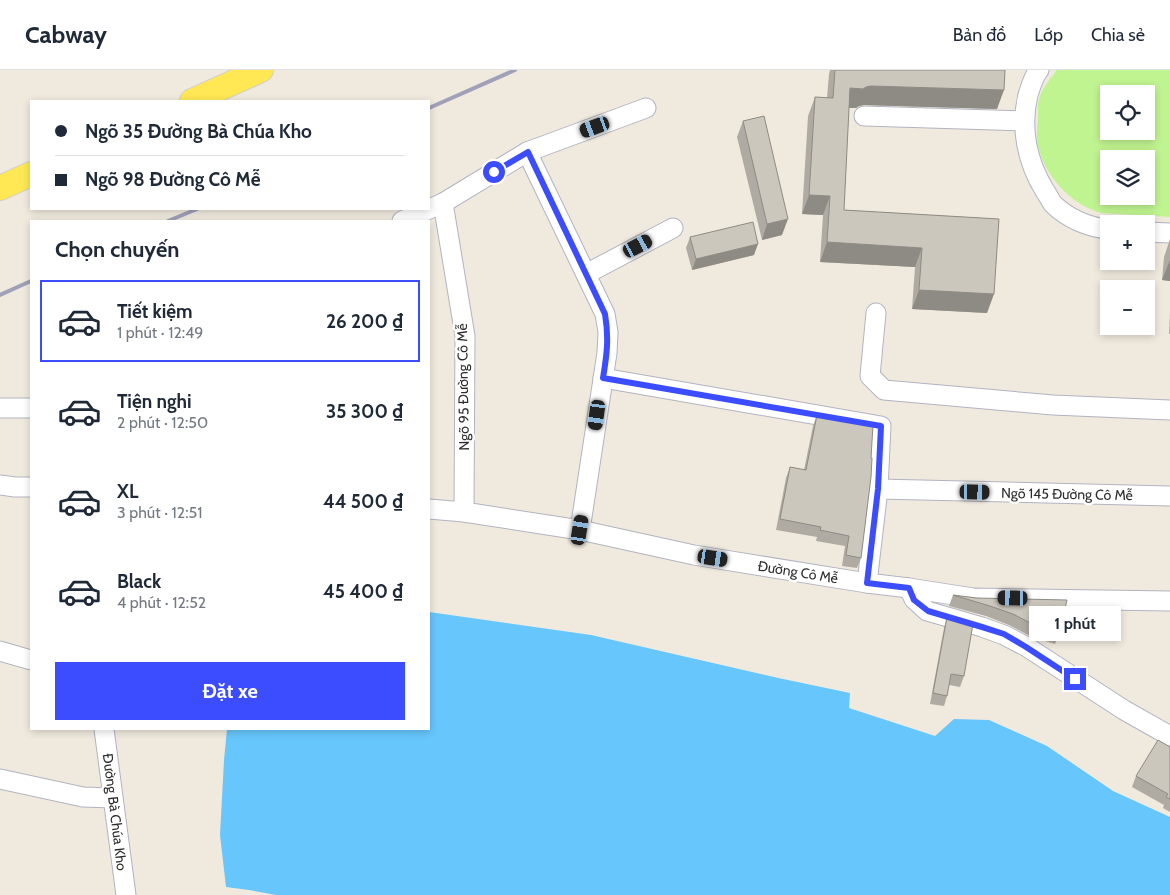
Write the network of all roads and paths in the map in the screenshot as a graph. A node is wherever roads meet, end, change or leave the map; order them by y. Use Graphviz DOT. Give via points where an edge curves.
graph roads {
  1 [pos="261,70"];
  2 [pos="1039,70"];
  3 [pos="194,100"];
  4 [pos="646,108"];
  5 [pos="864,116"];
  6 [pos="1024,121"];
  7 [pos="528,152"];
  8 [pos="30,174"];
  9 [pos="0,188"];
  10 [pos="443,202"];
  11 [pos="430,208"];
  12 [pos="426,210"];
  13 [pos="404,220"];
  14 [pos="673,228"];
  15 [pos="1100,228"];
  16 [pos="1155,232"];
  17 [pos="1170,233"];
  18 [pos="586,274"];
  19 [pos="876,313"];
  20 [pos="603,378"];
  21 [pos="0,408"];
  22 [pos="30,408"];
  23 [pos="1170,410"];
  24 [pos="0,485"];
  25 [pos="30,487"];
  26 [pos="878,489"];
  27 [pos="1170,496"];
  28 [pos="430,509"];
  29 [pos="464,512"];
  30 [pos="580,530"];
  31 [pos="867,583"];
  32 [pos="909,588"];
  33 [pos="1170,601"];
  34 [pos="0,651"];
  35 [pos="30,660"];
  36 [pos="104,730"];
  37 [pos="1170,736"];
  38 [pos="0,779"];
  39 [pos="113,798"];
  40 [pos="126,895"];
  1 -- 3 [label="main road"];
  2 -- 6 [label="street" via="1030,86"];
  4 -- 7 [label="street"];
  5 -- 6 [label="street"];
  6 -- 15 [label="street" via="1032,166 1053,204 1075,220"];
  7 -- 10 [label="street"];
  7 -- 18 [label="street"];
  8 -- 9 [label="main road"];
  10 -- 11 [label="street"];
  10 -- 29 [label="street, Ngõ 95 Đường Cô Mễ" via="465,336"];
  12 -- 13 [label="street"];
  14 -- 18 [label="street"];
  16 -- 17 [label="street"];
  18 -- 20 [label="street" via="605,314 608,332"];
  19 -- 23 [label="street" via="870,376 884,390"];
  20 -- 26 [label="street" via="881,426"];
  20 -- 30 [label="street"];
  21 -- 22 [label="street"];
  24 -- 25 [label="street"];
  26 -- 27 [label="street, Ngõ 145 Đường Cô Mễ"];
  26 -- 31 [label="street"];
  28 -- 29 [label="street, Đường Cô Mễ"];
  29 -- 30 [label="street, Đường Cô Mễ"];
  30 -- 31 [label="street, Đường Cô Mễ" via="694,555"];
  31 -- 32 [label="street, Đường Cô Mễ"];
  32 -- 33 [label="street, Đường Cô Mễ" via="973,598"];
  32 -- 37 [label="street" via="914,600 928,611 1004,634"];
  34 -- 35 [label="street"];
  36 -- 39 [label="street, Đường Bà Chúa Kho"];
  38 -- 39 [label="street" via="83,797"];
  39 -- 40 [label="street, Đường Bà Chúa Kho"];
}
